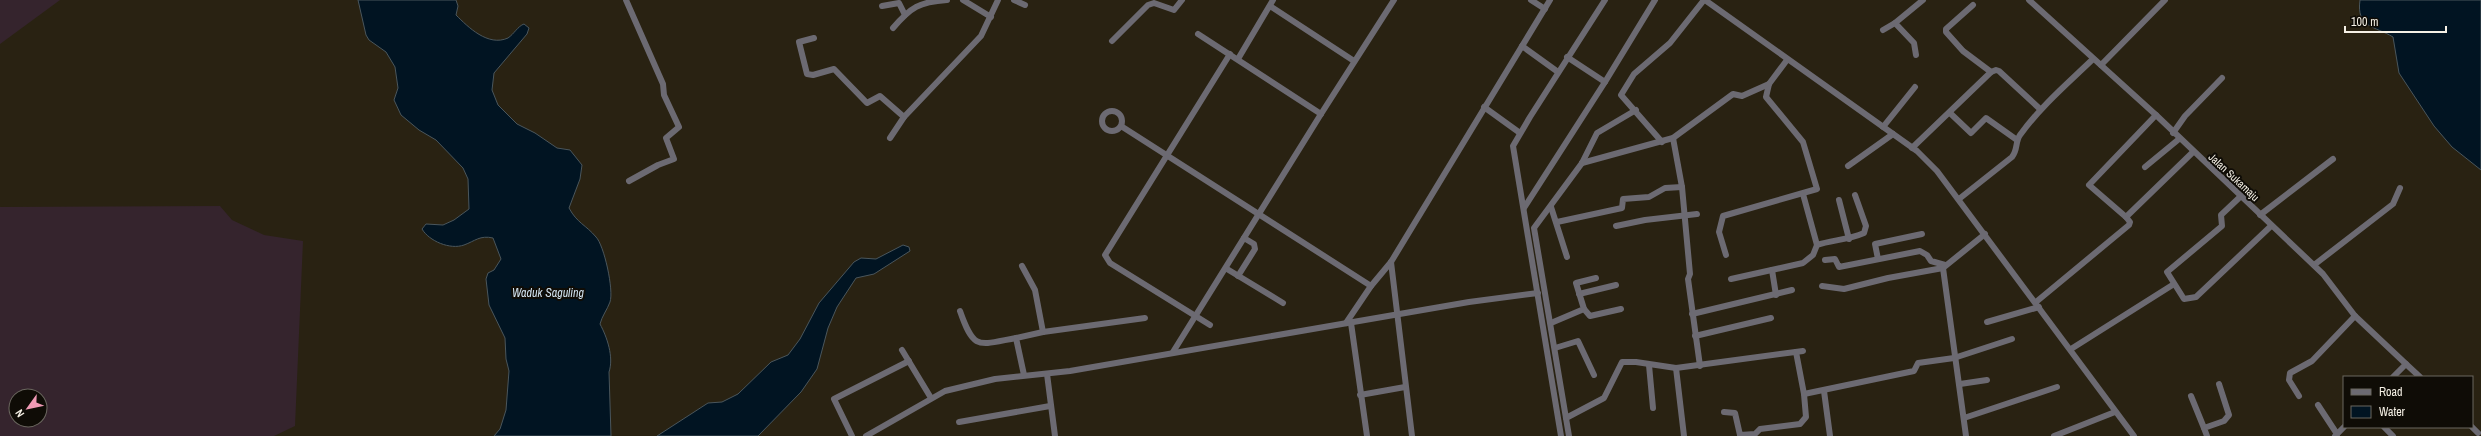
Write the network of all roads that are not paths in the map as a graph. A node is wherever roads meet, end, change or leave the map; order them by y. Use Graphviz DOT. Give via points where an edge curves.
graph roads {
  1 [pos="626,0"];
  2 [pos="946,0"];
  3 [pos="963,0"];
  4 [pos="998,0"];
  5 [pos="1014,0"];
  6 [pos="1182,0"];
  7 [pos="1394,0"];
  8 [pos="1531,0"];
  9 [pos="1550,0"];
  10 [pos="1605,0"];
  11 [pos="1655,0"];
  12 [pos="1705,0"];
  13 [pos="1923,0"];
  14 [pos="2028,0"];
  15 [pos="2165,0"];
  16 [pos="1272,3"];
  17 [pos="1973,4"];
  18 [pos="1025,5"];
  19 [pos="882,6"];
  20 [pos="1545,9"];
  21 [pos="905,15"];
  22 [pos="991,17"];
  23 [pos="1895,23"];
  24 [pos="893,28"];
  25 [pos="1883,30"];
  26 [pos="1198,34"];
  27 [pos="814,38"];
  28 [pos="1112,41"];
  29 [pos="1522,46"];
  30 [pos="1230,54"];
  31 [pos="1916,55"];
  32 [pos="1567,57"];
  33 [pos="1238,59"];
  34 [pos="2093,59"];
  35 [pos="1787,60"];
  36 [pos="1354,61"];
  37 [pos="2101,65"];
  38 [pos="1558,72"];
  39 [pos="1991,72"];
  40 [pos="2222,78"];
  41 [pos="1605,82"];
  42 [pos="1769,84"];
  43 [pos="1915,87"];
  44 [pos="1484,107"];
  45 [pos="2040,109"];
  46 [pos="1636,110"];
  47 [pos="1950,113"];
  48 [pos="1321,114"];
  49 [pos="2156,115"];
  50 [pos="904,117"];
  51 [pos="1121,126"];
  52 [pos="1883,127"];
  53 [pos="1520,133"];
  54 [pos="2173,133"];
  55 [pos="1893,134"];
  56 [pos="890,138"];
  57 [pos="1673,138"];
  58 [pos="2179,139"];
  59 [pos="2017,140"];
  60 [pos="1662,142"];
  61 [pos="1912,148"];
  62 [pos="2193,152"];
  63 [pos="1166,157"];
  64 [pos="2333,159"];
  65 [pos="1582,163"];
  66 [pos="1848,166"];
  67 [pos="2144,167"];
  68 [pos="629,181"];
  69 [pos="1682,187"];
  70 [pos="2400,188"];
  71 [pos="1803,194"];
  72 [pos="1855,195"];
  73 [pos="2240,197"];
  74 [pos="1959,199"];
  75 [pos="1839,200"];
  76 [pos="1551,207"];
  77 [pos="1524,208"];
  78 [pos="1697,214"];
  79 [pos="2260,215"];
  80 [pos="1258,216"];
  81 [pos="1684,216"];
  82 [pos="2126,217"];
  83 [pos="1557,222"];
  84 [pos="1616,226"];
  85 [pos="2271,226"];
  86 [pos="1922,234"];
  87 [pos="1985,234"];
  88 [pos="1244,238"];
  89 [pos="1849,239"];
  90 [pos="1817,245"];
  91 [pos="1726,255"];
  92 [pos="1568,257"];
  93 [pos="1878,259"];
  94 [pos="1824,260"];
  95 [pos="1391,262"];
  96 [pos="1022,266"];
  97 [pos="1944,266"];
  98 [pos="2314,266"];
  99 [pos="1227,269"];
  100 [pos="1772,270"];
  101 [pos="1238,276"];
  102 [pos="1596,278"];
  103 [pos="1731,279"];
  104 [pos="2174,284"];
  105 [pos="1616,285"];
  106 [pos="1371,286"];
  107 [pos="1822,286"];
  108 [pos="1792,290"];
  109 [pos="1538,293"];
  110 [pos="1580,294"];
  111 [pos="1776,295"];
  112 [pos="1284,303"];
  113 [pos="2038,304"];
  114 [pos="1584,309"];
  115 [pos="1622,309"];
  116 [pos="960,311"];
  117 [pos="1692,314"];
  118 [pos="1396,315"];
  119 [pos="2355,316"];
  120 [pos="1197,317"];
  121 [pos="1145,318"];
  122 [pos="1771,318"];
  123 [pos="1987,322"];
  124 [pos="1348,323"];
  125 [pos="1551,323"];
  126 [pos="1210,325"];
  127 [pos="1043,332"];
  128 [pos="1695,336"];
  129 [pos="1016,338"];
  130 [pos="2012,339"];
  131 [pos="1555,348"];
  132 [pos="2071,349"];
  133 [pos="902,350"];
  134 [pos="1803,351"];
  135 [pos="1173,352"];
  136 [pos="1796,352"];
  137 [pos="1954,358"];
  138 [pos="909,362"];
  139 [pos="2406,364"];
  140 [pos="1649,365"];
  141 [pos="1700,366"];
  142 [pos="1676,368"];
  143 [pos="1047,374"];
  144 [pos="1024,375"];
  145 [pos="1594,375"];
  146 [pos="2394,376"];
  147 [pos="2419,376"];
  148 [pos="1987,380"];
  149 [pos="1960,384"];
  150 [pos="2218,384"];
  151 [pos="1405,387"];
  152 [pos="2057,387"];
  153 [pos="1824,391"];
  154 [pos="1804,394"];
  155 [pos="1360,395"];
  156 [pos="2191,396"];
  157 [pos="2299,396"];
  158 [pos="931,398"];
  159 [pos="2318,405"];
  160 [pos="1050,406"];
  161 [pos="1653,408"];
  162 [pos="1724,412"];
  163 [pos="2115,412"];
  164 [pos="1566,418"];
  165 [pos="1964,418"];
  166 [pos="959,422"];
  167 [pos="2204,428"];
  168 [pos="2385,428"];
  169 [pos="2473,428"];
  170 [pos="2478,433"];
  171 [pos="1738,435"];
  172 [pos="1755,435"];
  173 [pos="2336,435"];
  174 [pos="852,436"];
  175 [pos="866,436"];
  176 [pos="1055,436"];
  177 [pos="1367,436"];
  178 [pos="1412,436"];
  179 [pos="1561,436"];
  180 [pos="1568,436"];
  181 [pos="1684,436"];
  182 [pos="1830,436"];
  183 [pos="1966,436"];
  184 [pos="2054,436"];
  185 [pos="2134,436"];
  186 [pos="2206,436"];
  187 [pos="2393,436"];
  1 -- 68 [label="street" via="679,127 666,138 674,160 658,165"];
  2 -- 21 [label="street" via="931,0 911,9"];
  3 -- 22 [label="street" via="972,3"];
  4 -- 22 [label="street"];
  5 -- 18 [label="street"];
  6 -- 28 [label="street" via="1172,10 1154,3 1148,5"];
  7 -- 36 [label="street"];
  8 -- 20 [label="street"];
  9 -- 20 [label="street"];
  10 -- 32 [label="street"];
  11 -- 41 [label="street"];
  12 -- 35 [label="street"];
  12 -- 46 [label="street" via="1670,43 1637,72 1622,92 1622,96"];
  13 -- 23 [label="street"];
  14 -- 34 [label="street, Jalan Sukamaju"];
  15 -- 37 [label="street"];
  16 -- 33 [label="street"];
  16 -- 36 [label="street"];
  17 -- 39 [label="street" via="1946,30 1963,51"];
  19 -- 21 [label="street" via="899,2"];
  20 -- 29 [label="street"];
  21 -- 24 [label="street"];
  22 -- 50 [label="street" via="981,36 967,53"];
  23 -- 25 [label="street"];
  23 -- 31 [label="street" via="1914,43"];
  26 -- 30 [label="street"];
  27 -- 50 [label="street" via="799,42 807,74 834,70 867,104 880,96"];
  29 -- 38 [label="street"];
  29 -- 44 [label="street"];
  30 -- 33 [label="street"];
  30 -- 63 [label="street"];
  32 -- 38 [label="street"];
  32 -- 41 [label="street"];
  33 -- 48 [label="street"];
  34 -- 37 [label="street, Jalan Sukamaju"];
  34 -- 45 [label="street"];
  35 -- 42 [label="street"];
  35 -- 52 [label="street"];
  36 -- 48 [label="street"];
  37 -- 49 [label="street, Jalan Sukamaju"];
  38 -- 53 [label="street"];
  39 -- 45 [label="street" via="1999,71"];
  39 -- 47 [label="street"];
  40 -- 54 [label="street" via="2184,116"];
  41 -- 77 [label="street"];
  42 -- 57 [label="street" via="1742,96 1733,94"];
  42 -- 71 [label="street" via="1766,99 1805,146 1817,188"];
  43 -- 52 [label="street"];
  44 -- 53 [label="street"];
  44 -- 95 [label="street"];
  45 -- 59 [label="street"];
  46 -- 60 [label="street"];
  46 -- 65 [label="street" via="1600,130"];
  47 -- 59 [label="street" via="1972,133 1986,118"];
  47 -- 61 [label="street"];
  48 -- 80 [label="street"];
  49 -- 54 [label="street, Jalan Sukamaju"];
  49 -- 82 [label="street" via="2089,185"];
  50 -- 56 [label="street"];
  51 -- 63 [label="street"];
  52 -- 55 [label="street"];
  53 -- 77 [label="street" via="1514,148"];
  54 -- 58 [label="street, Jalan Sukamaju"];
  55 -- 61 [label="street"];
  55 -- 66 [label="street"];
  57 -- 60 [label="street"];
  57 -- 69 [label="street"];
  58 -- 62 [label="street, Jalan Sukamaju"];
  58 -- 67 [label="street"];
  59 -- 74 [label="street" via="2017,150 2012,157"];
  60 -- 65 [label="street"];
  61 -- 74 [label="street" via="1937,171"];
  62 -- 73 [label="street, Jalan Sukamaju"];
  62 -- 82 [label="street"];
  63 -- 80 [label="street"];
  63 -- 120 [label="street" via="1105,255 1110,263"];
  64 -- 79 [label="street"];
  65 -- 76 [label="street"];
  69 -- 81 [label="street"];
  69 -- 83 [label="street" via="1665,188 1649,197 1623,199 1622,208"];
  70 -- 98 [label="street" via="2393,204"];
  71 -- 90 [label="street"];
  71 -- 91 [label="street" via="1723,216 1719,232"];
  72 -- 89 [label="street" via="1866,231"];
  73 -- 79 [label="street, Jalan Sukamaju"];
  73 -- 104 [label="street" via="2220,217 2222,226 2168,271"];
  74 -- 87 [label="street"];
  75 -- 89 [label="street"];
  76 -- 83 [label="street"];
  76 -- 125 [label="street" via="1534,230"];
  77 -- 109 [label="street"];
  78 -- 81 [label="street"];
  79 -- 85 [label="street, Jalan Sukamaju"];
  80 -- 88 [label="street"];
  80 -- 106 [label="street"];
  81 -- 84 [label="street"];
  81 -- 117 [label="street"];
  82 -- 113 [label="street" via="2129,225"];
  83 -- 92 [label="street"];
  85 -- 98 [label="street, Jalan Sukamaju"];
  85 -- 104 [label="street" via="2196,297 2184,299"];
  86 -- 93 [label="street" via="1875,244"];
  87 -- 97 [label="street"];
  87 -- 113 [label="street"];
  88 -- 99 [label="street"];
  88 -- 101 [label="street" via="1254,244 1255,249"];
  89 -- 90 [label="street"];
  90 -- 100 [label="street" via="1813,255 1803,263"];
  93 -- 94 [label="street" via="1839,267 1834,259"];
  93 -- 97 [label="street" via="1920,251 1931,261"];
  95 -- 106 [label="street"];
  95 -- 118 [label="street"];
  96 -- 127 [label="street" via="1035,290"];
  97 -- 107 [label="street" via="1842,290"];
  97 -- 137 [label="street"];
  98 -- 119 [label="street, Jalan Sukamaju"];
  99 -- 101 [label="street"];
  99 -- 120 [label="street"];
  100 -- 103 [label="street"];
  100 -- 111 [label="street"];
  101 -- 112 [label="street"];
  102 -- 110 [label="street" via="1576,283"];
  104 -- 132 [label="street"];
  105 -- 110 [label="street"];
  106 -- 124 [label="street"];
  108 -- 111 [label="street"];
  109 -- 118 [label="street"];
  109 -- 179 [label="street"];
  110 -- 114 [label="street"];
  111 -- 117 [label="street"];
  113 -- 123 [label="street"];
  113 -- 132 [label="street"];
  114 -- 115 [label="street" via="1590,316"];
  114 -- 125 [label="street"];
  116 -- 129 [label="street" via="968,334 976,342 983,344"];
  117 -- 128 [label="street"];
  118 -- 124 [label="street"];
  118 -- 151 [label="street"];
  119 -- 139 [label="street, Jalan Sukamaju"];
  119 -- 157 [label="street" via="2312,361 2290,373 2289,380"];
  120 -- 126 [label="street"];
  120 -- 135 [label="street"];
  121 -- 127 [label="street"];
  122 -- 128 [label="street"];
  124 -- 135 [label="street"];
  124 -- 155 [label="street"];
  125 -- 131 [label="street"];
  127 -- 129 [label="street"];
  128 -- 141 [label="street"];
  129 -- 144 [label="street"];
  130 -- 137 [label="street"];
  131 -- 145 [label="street" via="1576,340"];
  131 -- 164 [label="street"];
  132 -- 163 [label="street"];
  133 -- 138 [label="street"];
  134 -- 136 [label="street"];
  135 -- 143 [label="street"];
  136 -- 141 [label="street"];
  136 -- 154 [label="street"];
  137 -- 149 [label="street"];
  137 -- 153 [label="street" via="1918,363 1914,371"];
  138 -- 158 [label="street"];
  138 -- 174 [label="street" via="834,399"];
  139 -- 146 [label="street"];
  139 -- 147 [label="street, Jalan Sukamaju"];
  140 -- 142 [label="street"];
  140 -- 161 [label="street"];
  140 -- 164 [label="street" via="1636,362 1620,363 1604,398"];
  141 -- 142 [label="street"];
  142 -- 181 [label="street"];
  143 -- 144 [label="street"];
  143 -- 160 [label="street"];
  144 -- 158 [label="street" via="945,391"];
  148 -- 149 [label="street"];
  149 -- 165 [label="street"];
  150 -- 167 [label="street" via="2229,415 2224,420"];
  151 -- 155 [label="street"];
  151 -- 178 [label="street"];
  152 -- 165 [label="street"];
  153 -- 154 [label="street"];
  153 -- 182 [label="street"];
  154 -- 172 [label="street" via="1804,422 1760,429"];
  155 -- 177 [label="street"];
  156 -- 167 [label="street"];
  158 -- 175 [label="street"];
  159 -- 173 [label="street"];
  160 -- 166 [label="street"];
  160 -- 176 [label="street"];
  162 -- 171 [label="street" via="1735,413"];
  163 -- 184 [label="street"];
  163 -- 185 [label="street"];
  164 -- 180 [label="street"];
  165 -- 183 [label="street"];
  167 -- 186 [label="street"];
  168 -- 187 [label="street"];
  169 -- 170 [label="street"];
  171 -- 172 [label="street"];
}
